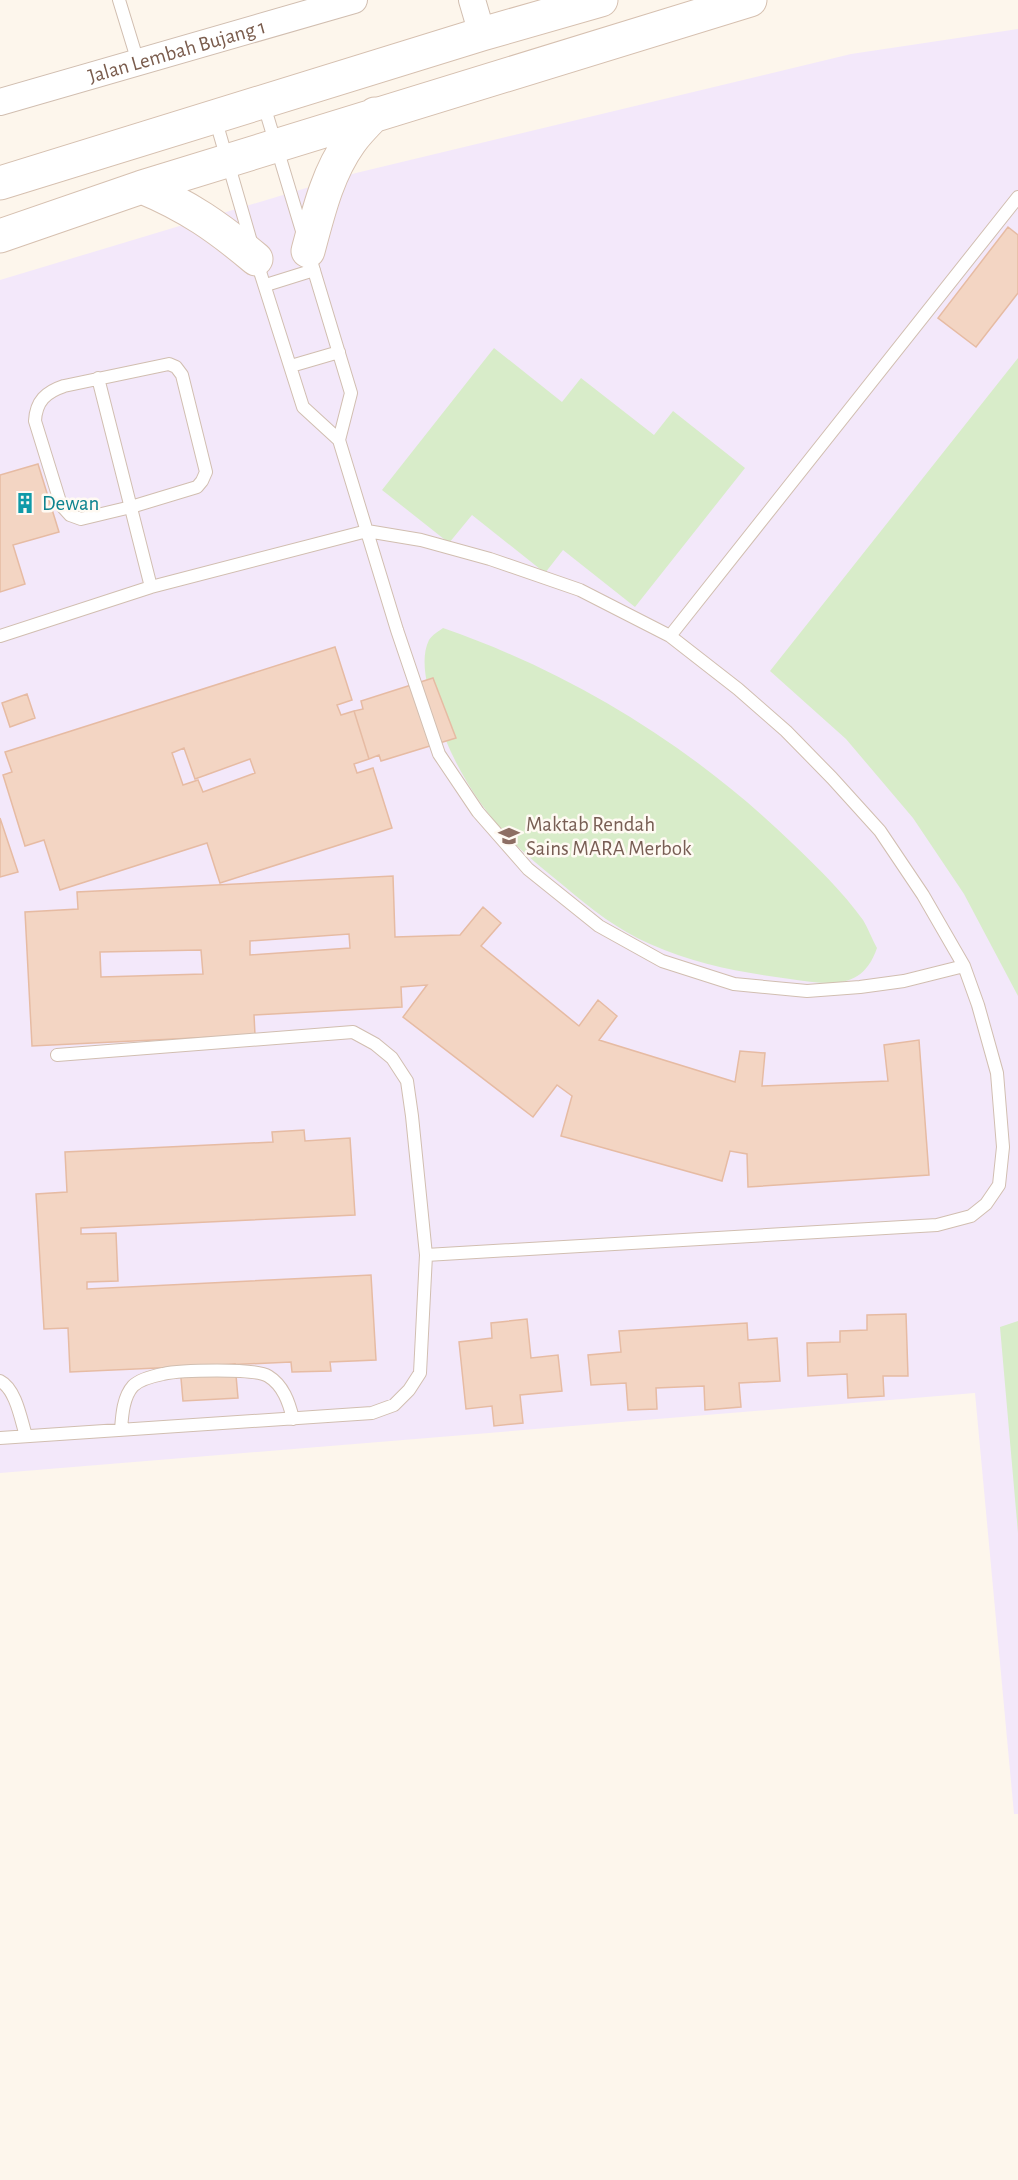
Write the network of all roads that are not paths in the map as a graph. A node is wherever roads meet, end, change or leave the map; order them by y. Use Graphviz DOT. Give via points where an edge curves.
graph roads {
  1 [pos="119,0"];
  2 [pos="354,0"];
  3 [pos="472,0"];
  4 [pos="601,0"];
  5 [pos="750,0"];
  6 [pos="482,34"];
  7 [pos="138,62"];
  8 [pos="0,102"];
  9 [pos="263,102"];
  10 [pos="375,114"];
  11 [pos="214,117"];
  12 [pos="276,145"];
  13 [pos="227,160"];
  14 [pos="0,183"];
  15 [pos="142,187"];
  16 [pos="1018,197"];
  17 [pos="0,236"];
  18 [pos="311,261"];
  19 [pos="261,272"];
  20 [pos="339,352"];
  21 [pos="291,366"];
  22 [pos="98,378"];
  23 [pos="339,440"];
  24 [pos="131,507"];
  25 [pos="367,531"];
  26 [pos="151,587"];
  27 [pos="0,636"];
  28 [pos="670,636"];
  29 [pos="964,966"];
  30 [pos="57,1055"];
  31 [pos="426,1255"];
  32 [pos="0,1381"];
  33 [pos="293,1419"];
  34 [pos="121,1430"];
  35 [pos="26,1436"];
  36 [pos="0,1438"];
  1 -- 7 [label="lane"];
  2 -- 7 [label="street, Jalan Lembah Bujang 1"];
  3 -- 6 [label="street"];
  4 -- 6 [label="street"];
  5 -- 10 [label="street"];
  6 -- 9 [label="street"];
  7 -- 8 [label="street, Jalan Lembah Bujang 1"];
  9 -- 11 [label="street"];
  9 -- 12 [label="lane"];
  10 -- 12 [label="street"];
  10 -- 18 [label="street" via="350,143 325,191"];
  11 -- 13 [label="lane"];
  11 -- 14 [label="street"];
  12 -- 13 [label="street"];
  12 -- 18 [label="lane"];
  13 -- 15 [label="street"];
  13 -- 19 [label="lane"];
  15 -- 17 [label="street"];
  15 -- 19 [label="street" via="214,224"];
  16 -- 28 [label="lane"];
  18 -- 19 [label="lane"];
  18 -- 20 [label="lane"];
  19 -- 21 [label="lane"];
  20 -- 21 [label="lane"];
  20 -- 23 [label="lane" via="351,393"];
  21 -- 23 [label="lane" via="303,407"];
  22 -- 24 [label="lane"];
  22 -- 24 [label="lane" via="52,390 42,398 35,421 65,512 81,519"];
  22 -- 24 [label="lane" via="169,364 182,375 206,472 196,487"];
  23 -- 25 [label="lane"];
  24 -- 26 [label="lane"];
  25 -- 26 [label="lane"];
  25 -- 28 [label="lane" via="421,540 580,590"];
  25 -- 29 [label="lane" via="439,754 478,812 528,869 598,926 662,961 734,984 807,991 904,981"];
  26 -- 27 [label="lane"];
  28 -- 29 [label="lane" via="786,731 880,831"];
  29 -- 31 [label="lane" via="997,1073 1003,1147 999,1185 986,1204 970,1216 937,1225"];
  30 -- 31 [label="lane" via="353,1032 392,1058 407,1081"];
  31 -- 33 [label="lane" via="420,1373 409,1390 394,1405 372,1413"];
  32 -- 35 [label="lane" via="13,1397"];
  33 -- 34 [label="lane"];
  33 -- 34 [label="lane" via="282,1389 268,1376 249,1370 165,1373 146,1378 133,1387 123,1406"];
  34 -- 35 [label="lane"];
  35 -- 36 [label="lane"];
}
